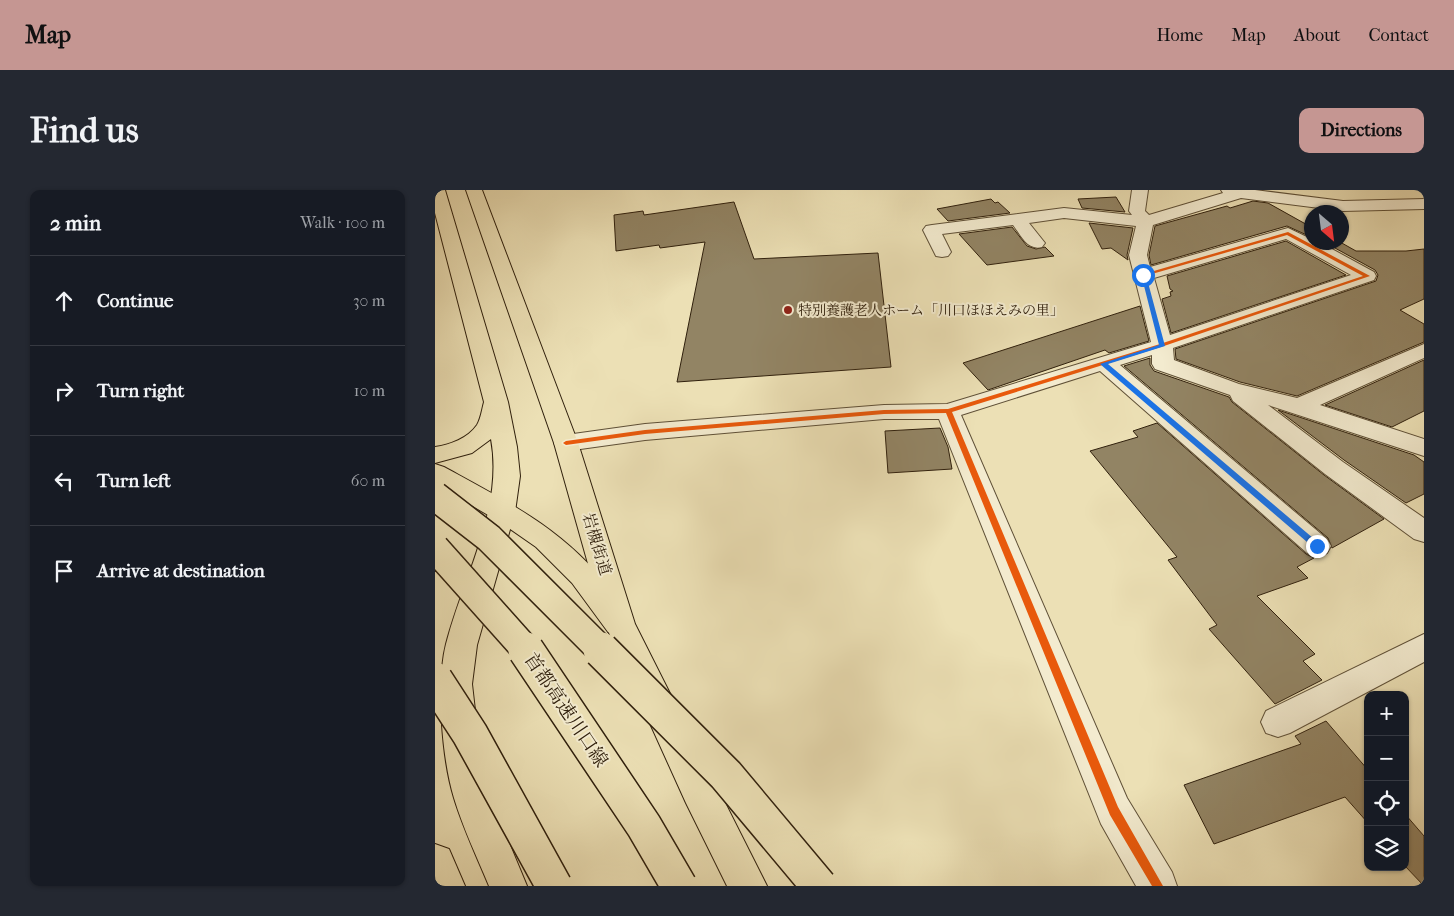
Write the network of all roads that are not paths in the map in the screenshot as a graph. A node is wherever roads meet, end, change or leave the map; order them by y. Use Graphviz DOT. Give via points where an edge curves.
graph roads {
  1 [pos="437,190"];
  2 [pos="474,190"];
  3 [pos="1140,190"];
  4 [pos="1235,192"];
  5 [pos="1424,204"];
  6 [pos="1017,219"];
  7 [pos="1145,222"];
  8 [pos="1036,243"];
  9 [pos="942,252"];
  10 [pos="1143,275"];
  11 [pos="1162,346"];
  12 [pos="1424,350"];
  13 [pos="1103,364"];
  14 [pos="1232,389"];
  15 [pos="497,402"];
  16 [pos="1299,406"];
  17 [pos="948,411"];
  18 [pos="566,443"];
  19 [pos="1424,448"];
  20 [pos="435,455"];
  21 [pos="435,473"];
  22 [pos="435,496"];
  23 [pos="502,512"];
  24 [pos="1424,532"];
  25 [pos="1317,546"];
  26 [pos="435,548"];
  27 [pos="620,624"];
  28 [pos="1424,647"];
  29 [pos="435,680"];
  30 [pos="1278,722"];
  31 [pos="435,851"];
  32 [pos="435,863"];
  33 [pos="446,886"];
  34 [pos="460,886"];
  35 [pos="508,886"];
  36 [pos="554,886"];
  37 [pos="679,886"];
  38 [pos="749,886"];
  39 [pos="819,886"];
  40 [pos="1158,886"];
  1 -- 15 [label="main road"];
  2 -- 18 [label="main road, 岩槻街道"];
  3 -- 7 [label="street" via="1137,211"];
  4 -- 5 [label="street" via="1343,206"];
  4 -- 7 [label="street"];
  6 -- 7 [label="street" via="1064,213"];
  6 -- 8 [label="street"];
  6 -- 9 [label="street" via="932,230"];
  7 -- 10 [label="street" via="1138,256"];
  10 -- 11 [label="street"];
  10 -- 11 [label="street" via="1288,233 1367,276"];
  11 -- 13 [label="street"];
  11 -- 14 [label="street" via="1163,364"];
  12 -- 16 [label="street"];
  13 -- 17 [label="street"];
  13 -- 25 [label="street"];
  14 -- 16 [label="street"];
  14 -- 24 [label="street"];
  15 -- 20 [label="main road" via="487,428 472,443 451,454"];
  15 -- 23 [label="main road" via="507,476"];
  16 -- 19 [label="street"];
  17 -- 18 [label="street" via="884,412 655,431"];
  17 -- 40 [label="street" via="1114,811"];
  18 -- 27 [label="main road, 岩槻街道"];
  21 -- 23 [label="main road"];
  22 -- 39 [label="main road, bridge" via="489,538 726,775"];
  23 -- 27 [label="main road" via="545,539 577,568"];
  23 -- 35 [label="main road" via="461,645 456,684 463,754 472,797"];
  26 -- 37 [label="main road, 首都高速川口線, bridge" via="521,643 644,826"];
  27 -- 38 [label="main road, 岩槻街道" via="699,791"];
  28 -- 30 [label="street"];
  29 -- 36 [label="main road, bridge" via="470,734"];
  31 -- 34 [label="main road"];
  32 -- 33 [label="main road"];
}
